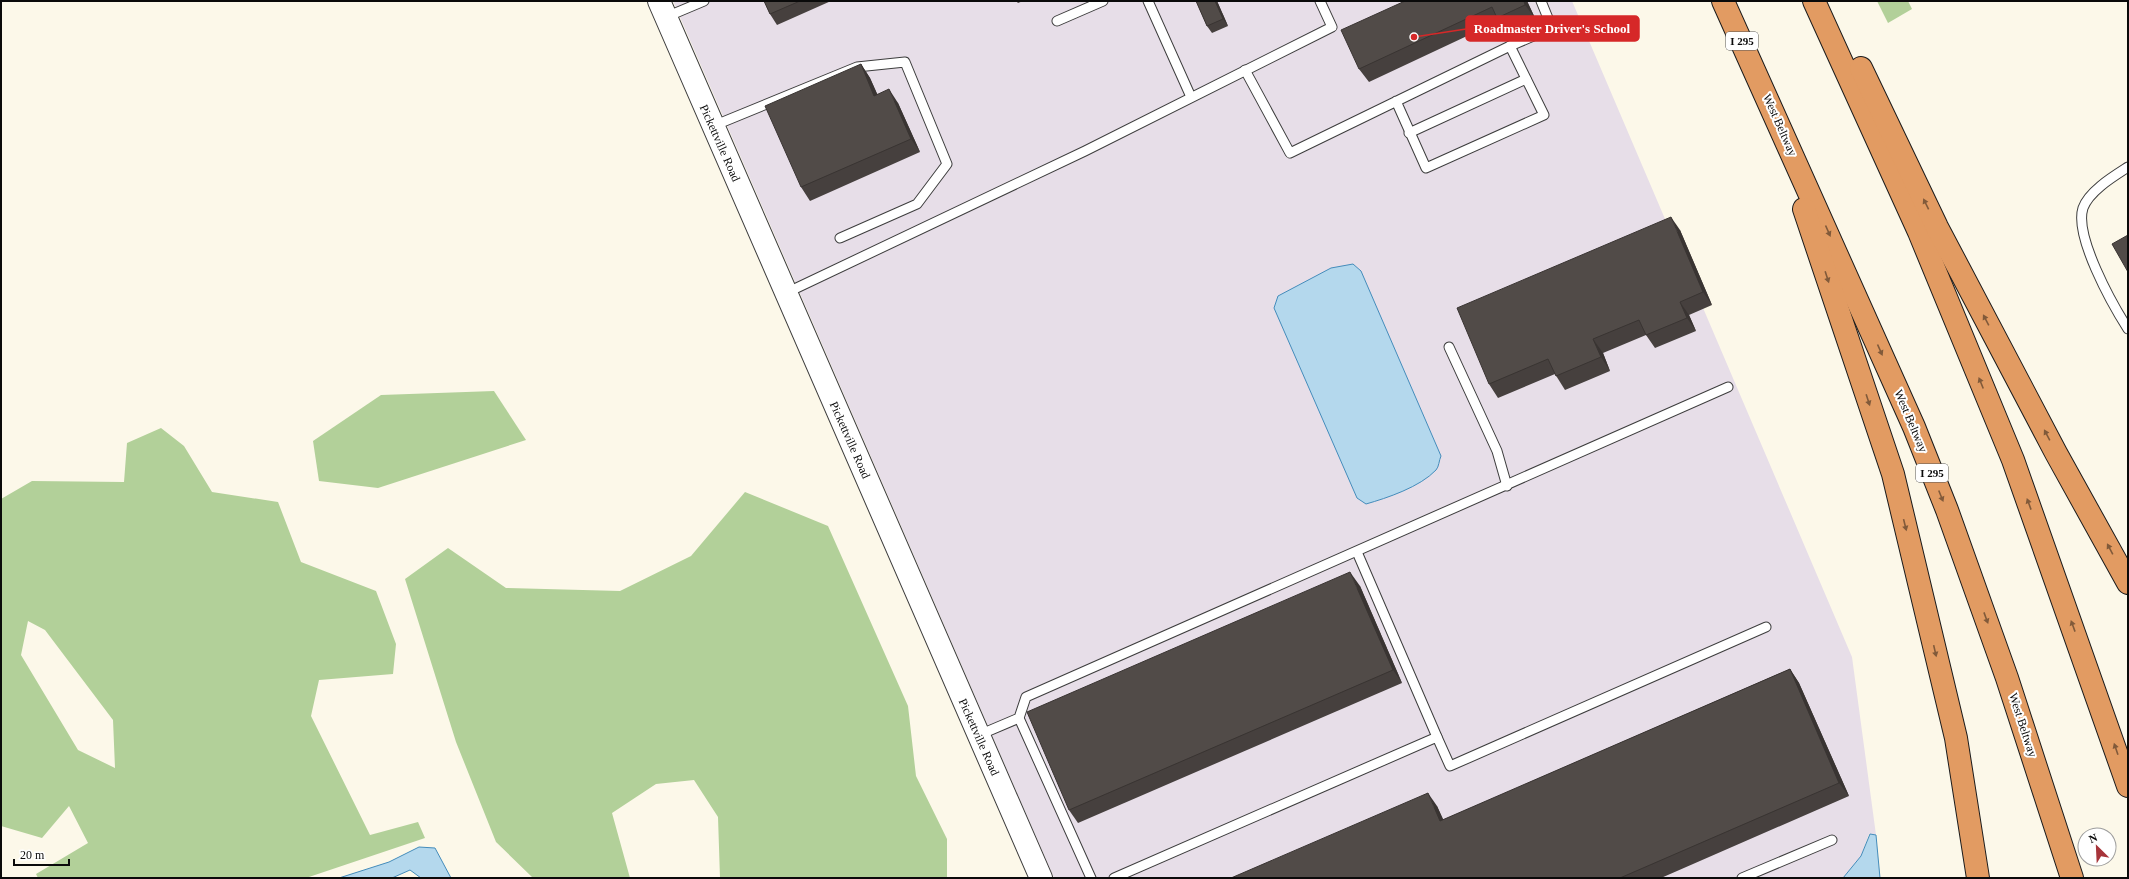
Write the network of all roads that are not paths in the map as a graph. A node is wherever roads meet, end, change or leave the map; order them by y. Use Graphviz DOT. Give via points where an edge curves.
graph roads {
  1 [pos="704,1"];
  2 [pos="1103,1"];
  3 [pos="1148,1"];
  4 [pos="1320,1"];
  5 [pos="1541,1"];
  6 [pos="1723,1"];
  7 [pos="1815,1"];
  8 [pos="662,9"];
  9 [pos="1058,21"];
  10 [pos="1510,46"];
  11 [pos="1245,70"];
  12 [pos="1526,79"];
  13 [pos="1760,81"];
  14 [pos="1191,97"];
  15 [pos="1396,101"];
  16 [pos="713,126"];
  17 [pos="1409,133"];
  18 [pos="2128,167"];
  19 [pos="840,238"];
  20 [pos="786,293"];
  21 [pos="2128,329"];
  22 [pos="1449,347"];
  23 [pos="1728,387"];
  24 [pos="1507,486"];
  25 [pos="1357,552"];
  26 [pos="2128,583"];
  27 [pos="1766,627"];
  28 [pos="1019,718"];
  29 [pos="979,735"];
  30 [pos="1437,737"];
  31 [pos="2128,786"];
  32 [pos="1832,840"];
  33 [pos="1041,878"];
  34 [pos="1091,878"];
  35 [pos="1114,878"];
  36 [pos="1742,878"];
  37 [pos="1978,878"];
  38 [pos="2072,878"];
  1 -- 8 [label="lane"];
  2 -- 9 [label="lane"];
  3 -- 14 [label="lane"];
  4 -- 11 [label="lane" via="1332,27"];
  5 -- 10 [label="lane" via="1552,28"];
  6 -- 13 [label="highway, West Beltway / I 295"];
  26 -- 7 [label="highway, one-way" via="2056,453 1937,226 1859,65"];
  31 -- 7 [label="highway, one-way" via="2013,460 1919,232"];
  8 -- 16 [label="street, Pickettville Road"];
  10 -- 12 [label="lane"];
  10 -- 15 [label="lane"];
  11 -- 14 [label="lane"];
  11 -- 15 [label="lane" via="1290,153"];
  12 -- 17 [label="lane"];
  12 -- 17 [label="lane" via="1544,115 1426,168"];
  13 -- 37 [label="highway, one-way" via="1893,474 1956,738"];
  13 -- 38 [label="highway, West Beltway / I 295, one-way" via="1914,427 1947,510 2007,678"];
  14 -- 20 [label="lane" via="1085,151"];
  15 -- 17 [label="lane"];
  16 -- 19 [label="lane" via="857,67 905,62 947,164 917,204"];
  16 -- 20 [label="street, Pickettville Road"];
  18 -- 21 [label="lane" via="2095,192 2083,206 2081,225 2090,256"];
  20 -- 29 [label="street, Pickettville Road"];
  22 -- 24 [label="lane" via="1497,451"];
  23 -- 24 [label="lane"];
  24 -- 25 [label="lane"];
  25 -- 28 [label="lane" via="1026,697"];
  25 -- 30 [label="lane"];
  27 -- 30 [label="lane" via="1450,766"];
  28 -- 29 [label="lane"];
  28 -- 34 [label="lane"];
  29 -- 33 [label="street, Pickettville Road"];
  30 -- 35 [label="lane"];
  32 -- 36 [label="lane"];
}
